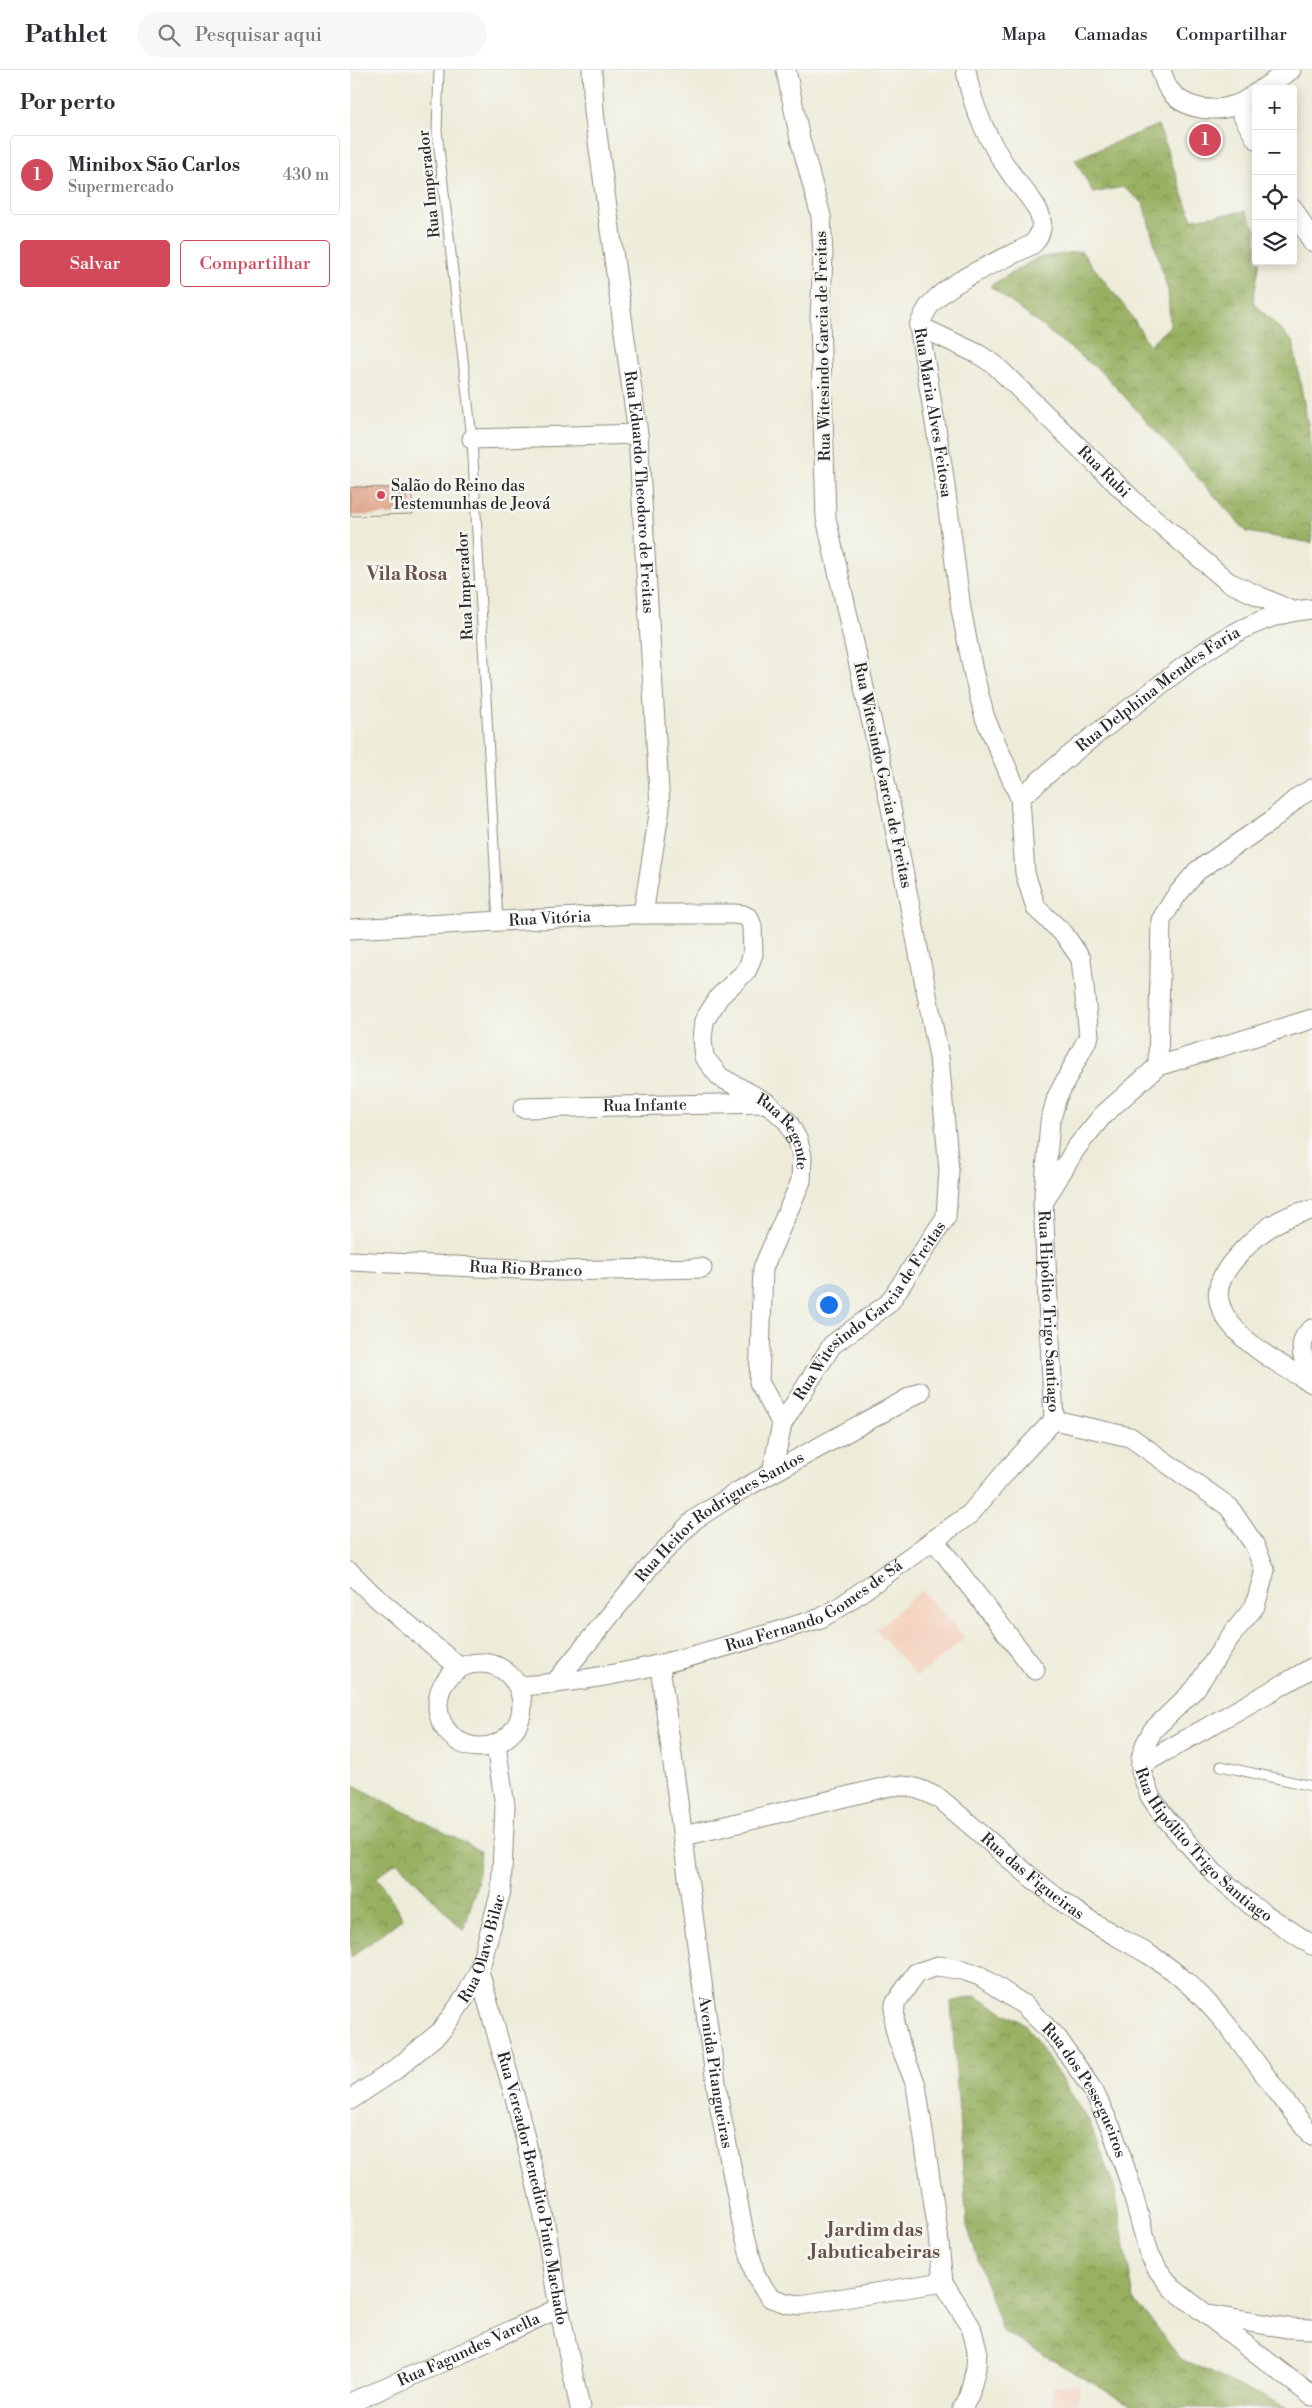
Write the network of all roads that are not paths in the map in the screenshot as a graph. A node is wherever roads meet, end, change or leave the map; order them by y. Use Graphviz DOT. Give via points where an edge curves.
graph roads {
  1 [pos="439,70"];
  2 [pos="592,70"];
  3 [pos="786,70"];
  4 [pos="966,70"];
  5 [pos="1161,70"];
  6 [pos="1291,70"];
  7 [pos="1268,85"];
  8 [pos="1252,96"];
  9 [pos="1237,105"];
  10 [pos="1252,132"];
  11 [pos="1297,215"];
  12 [pos="1312,242"];
  13 [pos="919,326"];
  14 [pos="638,434"];
  15 [pos="472,439"];
  16 [pos="1312,609"];
  17 [pos="1292,611"];
  18 [pos="1312,789"];
  19 [pos="1020,798"];
  20 [pos="643,914"];
  21 [pos="749,918"];
  22 [pos="498,922"];
  23 [pos="350,929"];
  24 [pos="1312,1019"];
  25 [pos="1158,1066"];
  26 [pos="767,1104"];
  27 [pos="523,1108"];
  28 [pos="1043,1203"];
  29 [pos="1312,1210"];
  30 [pos="350,1261"];
  31 [pos="702,1268"];
  32 [pos="1312,1328"];
  33 [pos="1311,1382"];
  34 [pos="920,1392"];
  35 [pos="1054,1420"];
  36 [pos="782,1424"];
  37 [pos="772,1472"];
  38 [pos="934,1540"];
  39 [pos="350,1572"];
  40 [pos="660,1666"];
  41 [pos="460,1668"];
  42 [pos="1312,1668"];
  43 [pos="1035,1670"];
  44 [pos="554,1684"];
  45 [pos="518,1686"];
  46 [pos="496,1744"];
  47 [pos="1141,1766"];
  48 [pos="1221,1766"];
  49 [pos="1312,1786"];
  50 [pos="684,1836"];
  51 [pos="1312,1945"];
  52 [pos="478,1970"];
  53 [pos="350,2100"];
  54 [pos="1312,2135"];
  55 [pos="943,2282"];
  56 [pos="559,2308"];
  57 [pos="1207,2314"];
  58 [pos="1312,2329"];
  59 [pos="1312,2396"];
  60 [pos="350,2403"];
  61 [pos="580,2408"];
  62 [pos="962,2408"];
  1 -- 15 [label="lane, Rua Imperador" via="437,131"];
  2 -- 14 [label="street, Rua Eduardo Theodoro de Freitas" via="594,112"];
  3 -- 36 [label="street, Rua Witesindo Garcia de Freitas" via="821,216 820,320 826,518 891,808 940,1057 948,1170 946,1216 908,1275 889,1302 832,1345"];
  4 -- 13 [label="street, Rua Maria Alves Feitosa" via="984,130 1011,175 1037,208 1042,219 1040,234 1033,244 943,294 929,306"];
  5 -- 9 [label="street" via="1168,88 1183,102 1196,108"];
  6 -- 7 [label="street"];
  8 -- 9 [label="street"];
  9 -- 10 [label="street"];
  11 -- 12 [label="street"];
  13 -- 17 [label="street, Rua Rubi" via="995,365 1136,503 1228,582"];
  13 -- 19 [label="street, Rua Maria Alves Feitosa" via="973,671 986,718"];
  14 -- 15 [label="street"];
  14 -- 20 [label="street, Rua Eduardo Theodoro de Freitas" via="660,808"];
  15 -- 22 [label="lane, Rua Imperador"];
  16 -- 17 [label="street, Rua Delphina Mendes Faria"];
  17 -- 19 [label="street, Rua Delphina Mendes Faria" via="1240,630 1206,650 1066,757"];
  18 -- 25 [label="street" via="1197,871 1161,920"];
  19 -- 28 [label="street, Rua Maria Alves Feitosa" via="1025,873 1036,908 1064,934 1081,959 1089,1036 1057,1097 1050,1122"];
  20 -- 21 [label="street, Rua Vitória" via="734,914"];
  20 -- 22 [label="street, Rua Vitória"];
  21 -- 26 [label="street, Rua Regente" via="753,954 747,970 719,997 704,1021 702,1040 704,1057 720,1076"];
  22 -- 23 [label="street, Rua Vitória"];
  24 -- 25 [label="street, Rua Hipólito Trigo Santiago"];
  25 -- 28 [label="street, Rua Hipólito Trigo Santiago" via="1103,1115 1076,1148"];
  26 -- 27 [label="street, Rua Infante"];
  26 -- 36 [label="street, Rua Regente" via="788,1122 802,1156 801,1181 763,1268 759,1382"];
  28 -- 35 [label="street, Rua Hipólito Trigo Santiago"];
  29 -- 33 [label="street" via="1284,1219 1258,1235 1227,1268 1220,1285 1220,1305 1243,1337"];
  30 -- 31 [label="street, Rua Rio Branco" via="560,1272"];
  32 -- 33 [label="street" via="1304,1334 1302,1341"];
  34 -- 37 [label="street, Rua Heitor Rodrigues Santos"];
  35 -- 38 [label="street, Rua Fernando Gomes de Sá" via="970,1514"];
  35 -- 47 [label="street, Rua Hipólito Trigo Santiago" via="1130,1436 1228,1507 1254,1544 1265,1570 1255,1606 1195,1689 1154,1730 1145,1744"];
  36 -- 37 [label="street"];
  37 -- 44 [label="street, Rua Heitor Rodrigues Santos" via="694,1520 651,1566"];
  38 -- 40 [label="street, Rua Fernando Gomes de Sá" via="821,1618"];
  38 -- 43 [label="street"];
  39 -- 41 [label="street"];
  40 -- 44 [label="street, Rua Fernando Gomes de Sá"];
  40 -- 50 [label="street, Avenida Pitangueiras"];
  41 -- 45 [label="street" via="473,1663 493,1665 510,1675"];
  41 -- 46 [label="street" via="449,1676 441,1689 438,1702 442,1723 455,1740 468,1746 482,1748"];
  42 -- 47 [label="street"];
  44 -- 45 [label="street, Rua Fernando Gomes de Sá"];
  45 -- 46 [label="street" via="522,1713 508,1737"];
  46 -- 52 [label="street, Rua Olavo Bilac" via="505,1806 501,1890"];
  47 -- 51 [label="street, Rua Hipólito Trigo Santiago" via="1150,1796 1214,1873 1251,1904"];
  48 -- 49 [label="lane"];
  50 -- 54 [label="street, Rua das Figueiras" via="890,1786 924,1790 940,1799 1029,1877 1077,1912 1178,1974 1241,2042"];
  50 -- 55 [label="street, Avenida Pitangueiras" via="720,2109 743,2228 755,2274 763,2288 771,2298 800,2305"];
  52 -- 53 [label="street, Rua Olavo Bilac" via="466,1996 441,2031 395,2070"];
  52 -- 56 [label="street, Rua Vereador Benedito Pinto Machado" via="517,2105 543,2212"];
  55 -- 57 [label="street, Rua dos Pessegueiros" via="916,2085 894,2023 895,2004 916,1973 938,1966 980,1976 1024,2005 1058,2039 1094,2092 1114,2138 1148,2253 1172,2288"];
  55 -- 62 [label="street" via="971,2327 977,2349 969,2396"];
  56 -- 60 [label="street, Rua Fagundes Varella"];
  56 -- 61 [label="street, Rua Vereador Benedito Pinto Machado"];
  57 -- 58 [label="street" via="1287,2328"];
  57 -- 59 [label="street, Rua dos Pessegueiros"];
}
